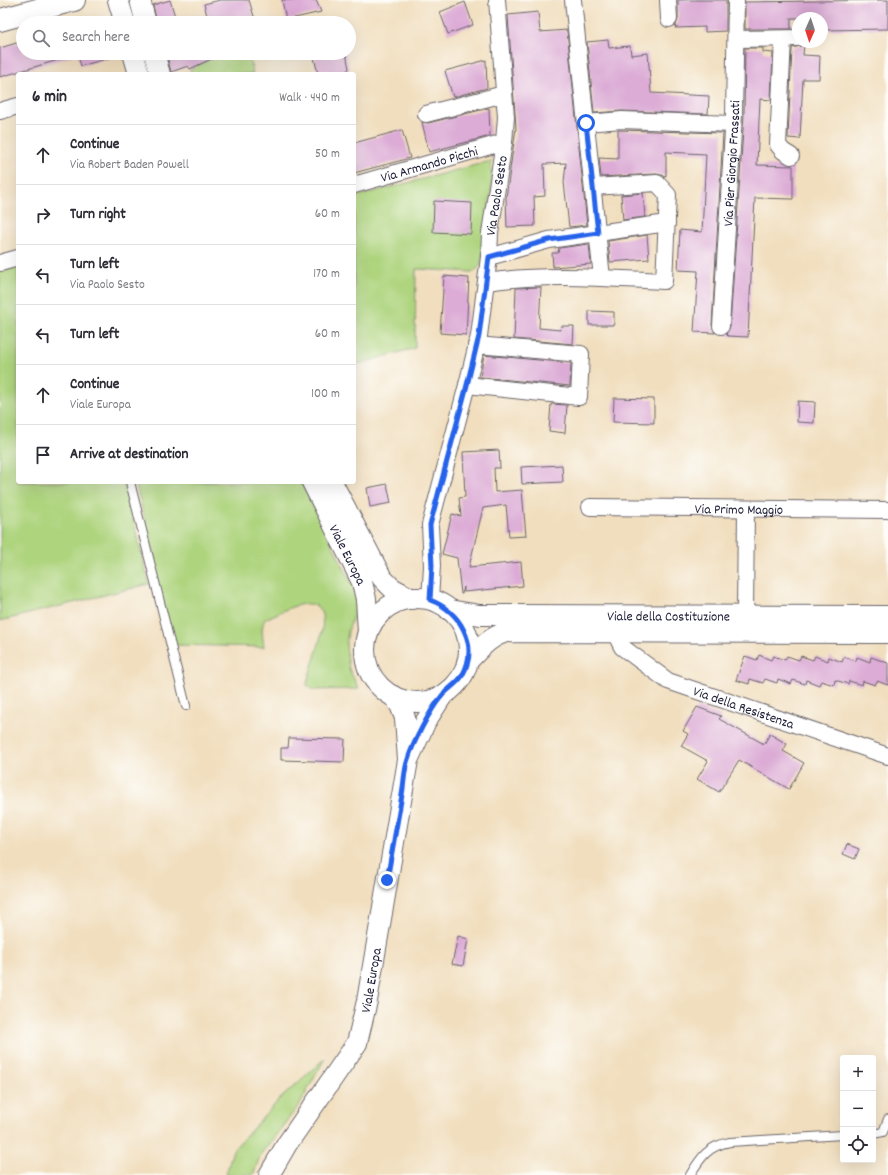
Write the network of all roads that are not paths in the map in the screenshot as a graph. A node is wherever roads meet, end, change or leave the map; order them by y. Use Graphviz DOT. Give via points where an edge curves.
graph roads {
  1 [pos="74,0"];
  2 [pos="118,0"];
  3 [pos="140,0"];
  4 [pos="497,0"];
  5 [pos="573,0"];
  6 [pos="668,0"];
  7 [pos="736,0"];
  8 [pos="51,3"];
  9 [pos="123,16"];
  10 [pos="144,16"];
  11 [pos="669,18"];
  12 [pos="0,20"];
  13 [pos="736,39"];
  14 [pos="790,39"];
  15 [pos="156,60"];
  16 [pos="159,72"];
  17 [pos="504,94"];
  18 [pos="16,107"];
  19 [pos="0,111"];
  20 [pos="426,114"];
  21 [pos="586,123"];
  22 [pos="734,124"];
  23 [pos="504,142"];
  24 [pos="791,156"];
  25 [pos="356,183"];
  26 [pos="593,187"];
  27 [pos="667,223"];
  28 [pos="598,233"];
  29 [pos="489,257"];
  30 [pos="16,259"];
  31 [pos="0,263"];
  32 [pos="602,278"];
  33 [pos="486,282"];
  34 [pos="721,326"];
  35 [pos="476,345"];
  36 [pos="467,385"];
  37 [pos="130,484"];
  38 [pos="313,484"];
  39 [pos="333,484"];
  40 [pos="590,507"];
  41 [pos="746,509"];
  42 [pos="888,510"];
  43 [pos="421,599"];
  44 [pos="449,610"];
  45 [pos="745,616"];
  46 [pos="888,616"];
  47 [pos="368,632"];
  48 [pos="615,633"];
  49 [pos="888,634"];
  50 [pos="467,662"];
  51 [pos="393,696"];
  52 [pos="442,696"];
  53 [pos="186,706"];
  54 [pos="888,756"];
  55 [pos="408,760"];
  56 [pos="888,1119"];
  57 [pos="876,1133"];
  58 [pos="840,1135"];
  59 [pos="269,1175"];
  60 [pos="690,1175"];
  1 -- 8 [label="main road"];
  2 -- 9 [label="street"];
  3 -- 10 [label="street"];
  4 -- 17 [label="street, Via Paolo Sesto"];
  5 -- 21 [label="street"];
  6 -- 11 [label="street"];
  7 -- 13 [label="street, Via Pier Giorgio Frassati"];
  8 -- 12 [label="main road"];
  13 -- 14 [label="street"];
  13 -- 22 [label="street, Via Pier Giorgio Frassati"];
  14 -- 24 [label="street" via="778,145"];
  15 -- 16 [label="street"];
  17 -- 20 [label="street"];
  17 -- 23 [label="street, Via Paolo Sesto"];
  18 -- 19 [label="street"];
  21 -- 22 [label="street" via="622,120"];
  21 -- 26 [label="street"];
  22 -- 34 [label="street, Via Pier Giorgio Frassati"];
  23 -- 25 [label="street, Via Armando Picchi"];
  23 -- 29 [label="street, Via Paolo Sesto" via="490,233"];
  26 -- 27 [label="street" via="657,183 668,195"];
  26 -- 28 [label="street"];
  27 -- 28 [label="street"];
  27 -- 32 [label="street" via="664,281"];
  28 -- 29 [label="street" via="549,240"];
  28 -- 32 [label="street"];
  29 -- 33 [label="street, Via Paolo Sesto"];
  30 -- 31 [label="street"];
  32 -- 33 [label="street" via="517,277"];
  33 -- 35 [label="street, Via Paolo Sesto"];
  35 -- 36 [label="street, Via Paolo Sesto"];
  35 -- 36 [label="street" via="581,354 579,397"];
  36 -- 43 [label="street, Via Paolo Sesto" via="430,525 432,566"];
  37 -- 53 [label="lane"];
  38 -- 47 [label="street, Viale Europa" via="362,582"];
  39 -- 43 [label="street, Viale Europa" via="382,578 392,588"];
  40 -- 41 [label="street, Via Primo Maggio"];
  41 -- 42 [label="street, Via Primo Maggio"];
  41 -- 45 [label="street"];
  43 -- 44 [label="street"];
  43 -- 47 [label="street" via="398,602 385,609 375,619"];
  44 -- 45 [label="street, Viale della Costituzione" via="480,615"];
  44 -- 50 [label="street" via="464,628 467,639"];
  45 -- 46 [label="street, Viale della Costituzione"];
  47 -- 51 [label="street" via="365,646 366,661 372,676 381,688"];
  48 -- 49 [label="street, Viale della Costituzione"];
  48 -- 50 [label="street, Viale della Costituzione" via="506,632 489,640"];
  48 -- 54 [label="street, Via della Resistenza" via="622,647 668,681"];
  50 -- 52 [label="street" via="462,675"];
  51 -- 52 [label="street" via="412,702"];
  51 -- 55 [label="street, Viale Europa" via="405,718"];
  52 -- 55 [label="street, Viale Europa" via="426,721"];
  55 -- 59 [label="street, Viale Europa" via="367,1002 357,1043 287,1144"];
  56 -- 57 [label="lane" via="883,1132"];
  58 -- 60 [label="lane" via="730,1142 718,1145 707,1152"];
}
